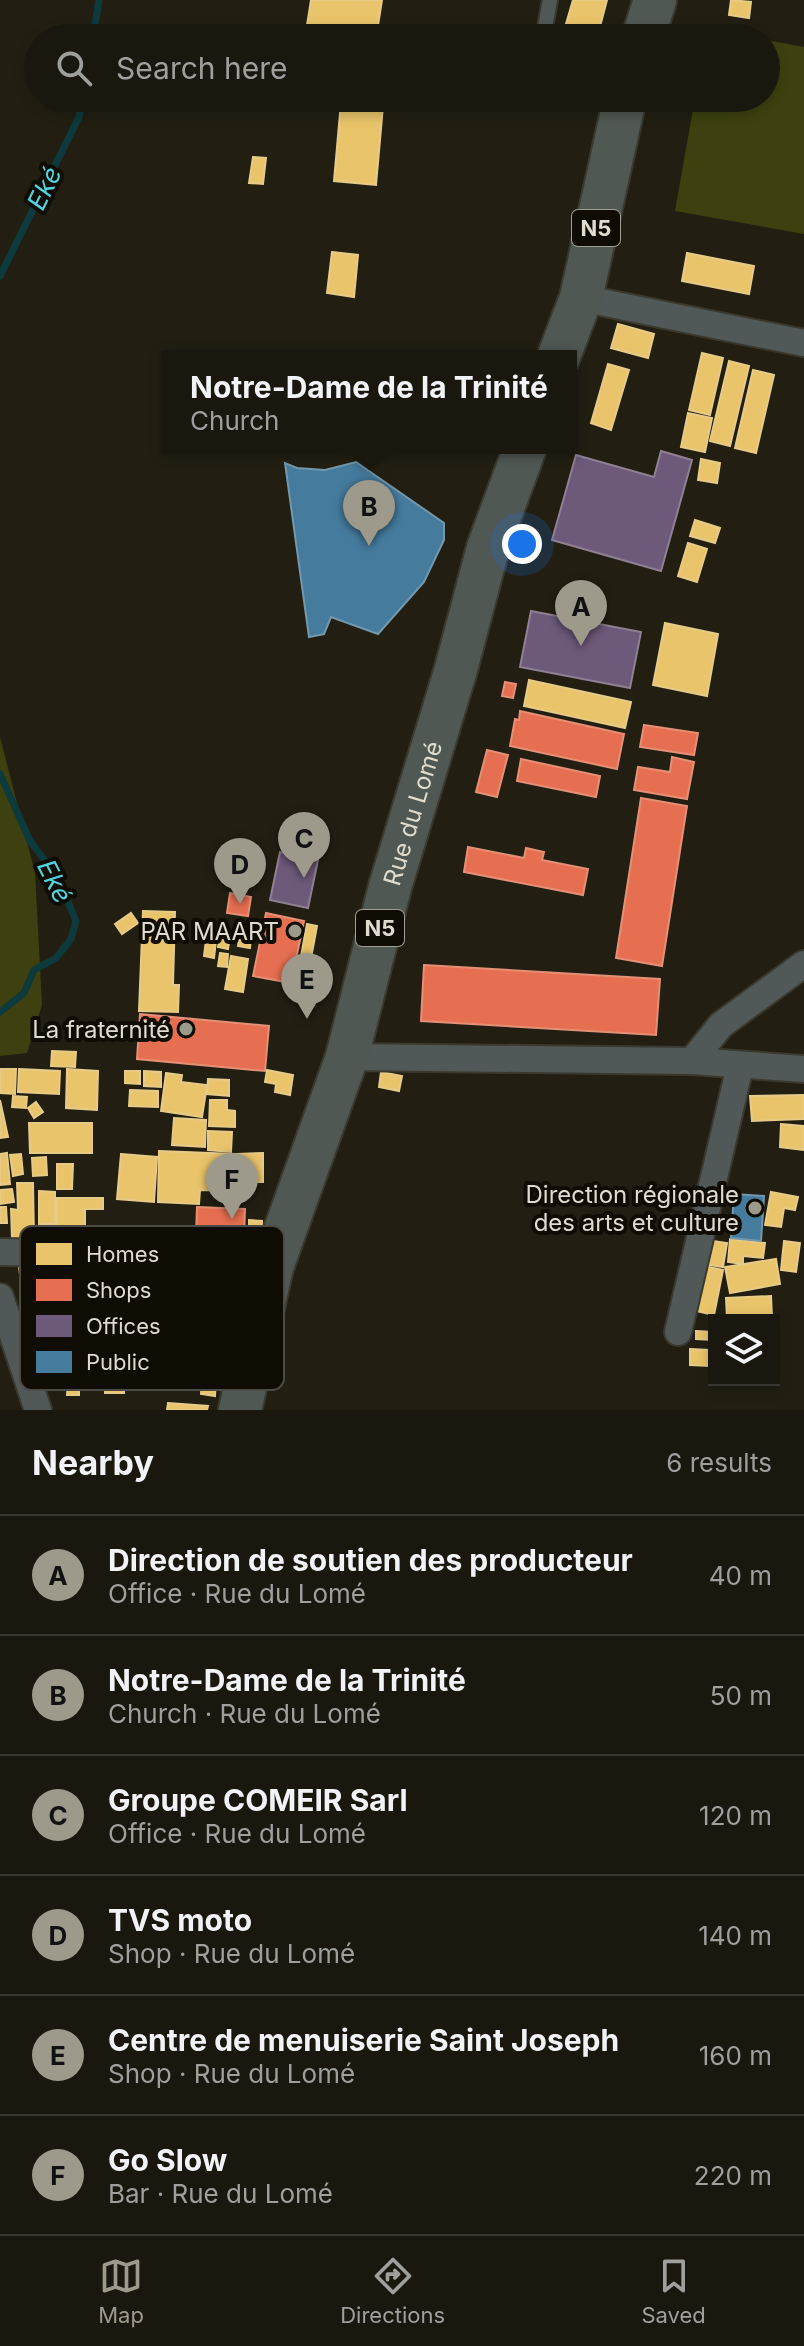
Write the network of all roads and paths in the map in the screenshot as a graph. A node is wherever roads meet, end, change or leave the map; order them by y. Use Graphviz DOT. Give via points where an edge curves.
graph roads {
  1 [pos="550,0"];
  2 [pos="655,0"];
  3 [pos="546,24"];
  4 [pos="647,24"];
  5 [pos="618,112"];
  6 [pos="581,298"];
  7 [pos="804,343"];
  8 [pos="561,350"];
  9 [pos="523,454"];
  10 [pos="804,964"];
  11 [pos="347,1057"];
  12 [pos="692,1061"];
  13 [pos="740,1066"];
  14 [pos="804,1069"];
  15 [pos="284,1233"];
  16 [pos="0,1252"];
  17 [pos="20,1252"];
  18 [pos="0,1297"];
  19 [pos="678,1332"];
  20 [pos="20,1356"];
  21 [pos="31,1390"];
  22 [pos="244,1390"];
  23 [pos="38,1410"];
  24 [pos="240,1410"];
  1 -- 3 [label="lane"];
  2 -- 4 [label="main road"];
  5 -- 6 [label="main road, N5"];
  6 -- 7 [label="street"];
  6 -- 8 [label="main road, N5"];
  9 -- 11 [label="main road, Rue du Lomé / N5" via="488,548"];
  10 -- 12 [label="street" via="721,1025"];
  11 -- 12 [label="street"];
  11 -- 15 [label="main road, Rue du Lomé / N5"];
  12 -- 13 [label="street"];
  13 -- 14 [label="street"];
  13 -- 19 [label="street"];
  16 -- 17 [label="street"];
  18 -- 20 [label="street"];
  21 -- 23 [label="street"];
  22 -- 24 [label="main road, Rue du Lomé / N5"];
}
